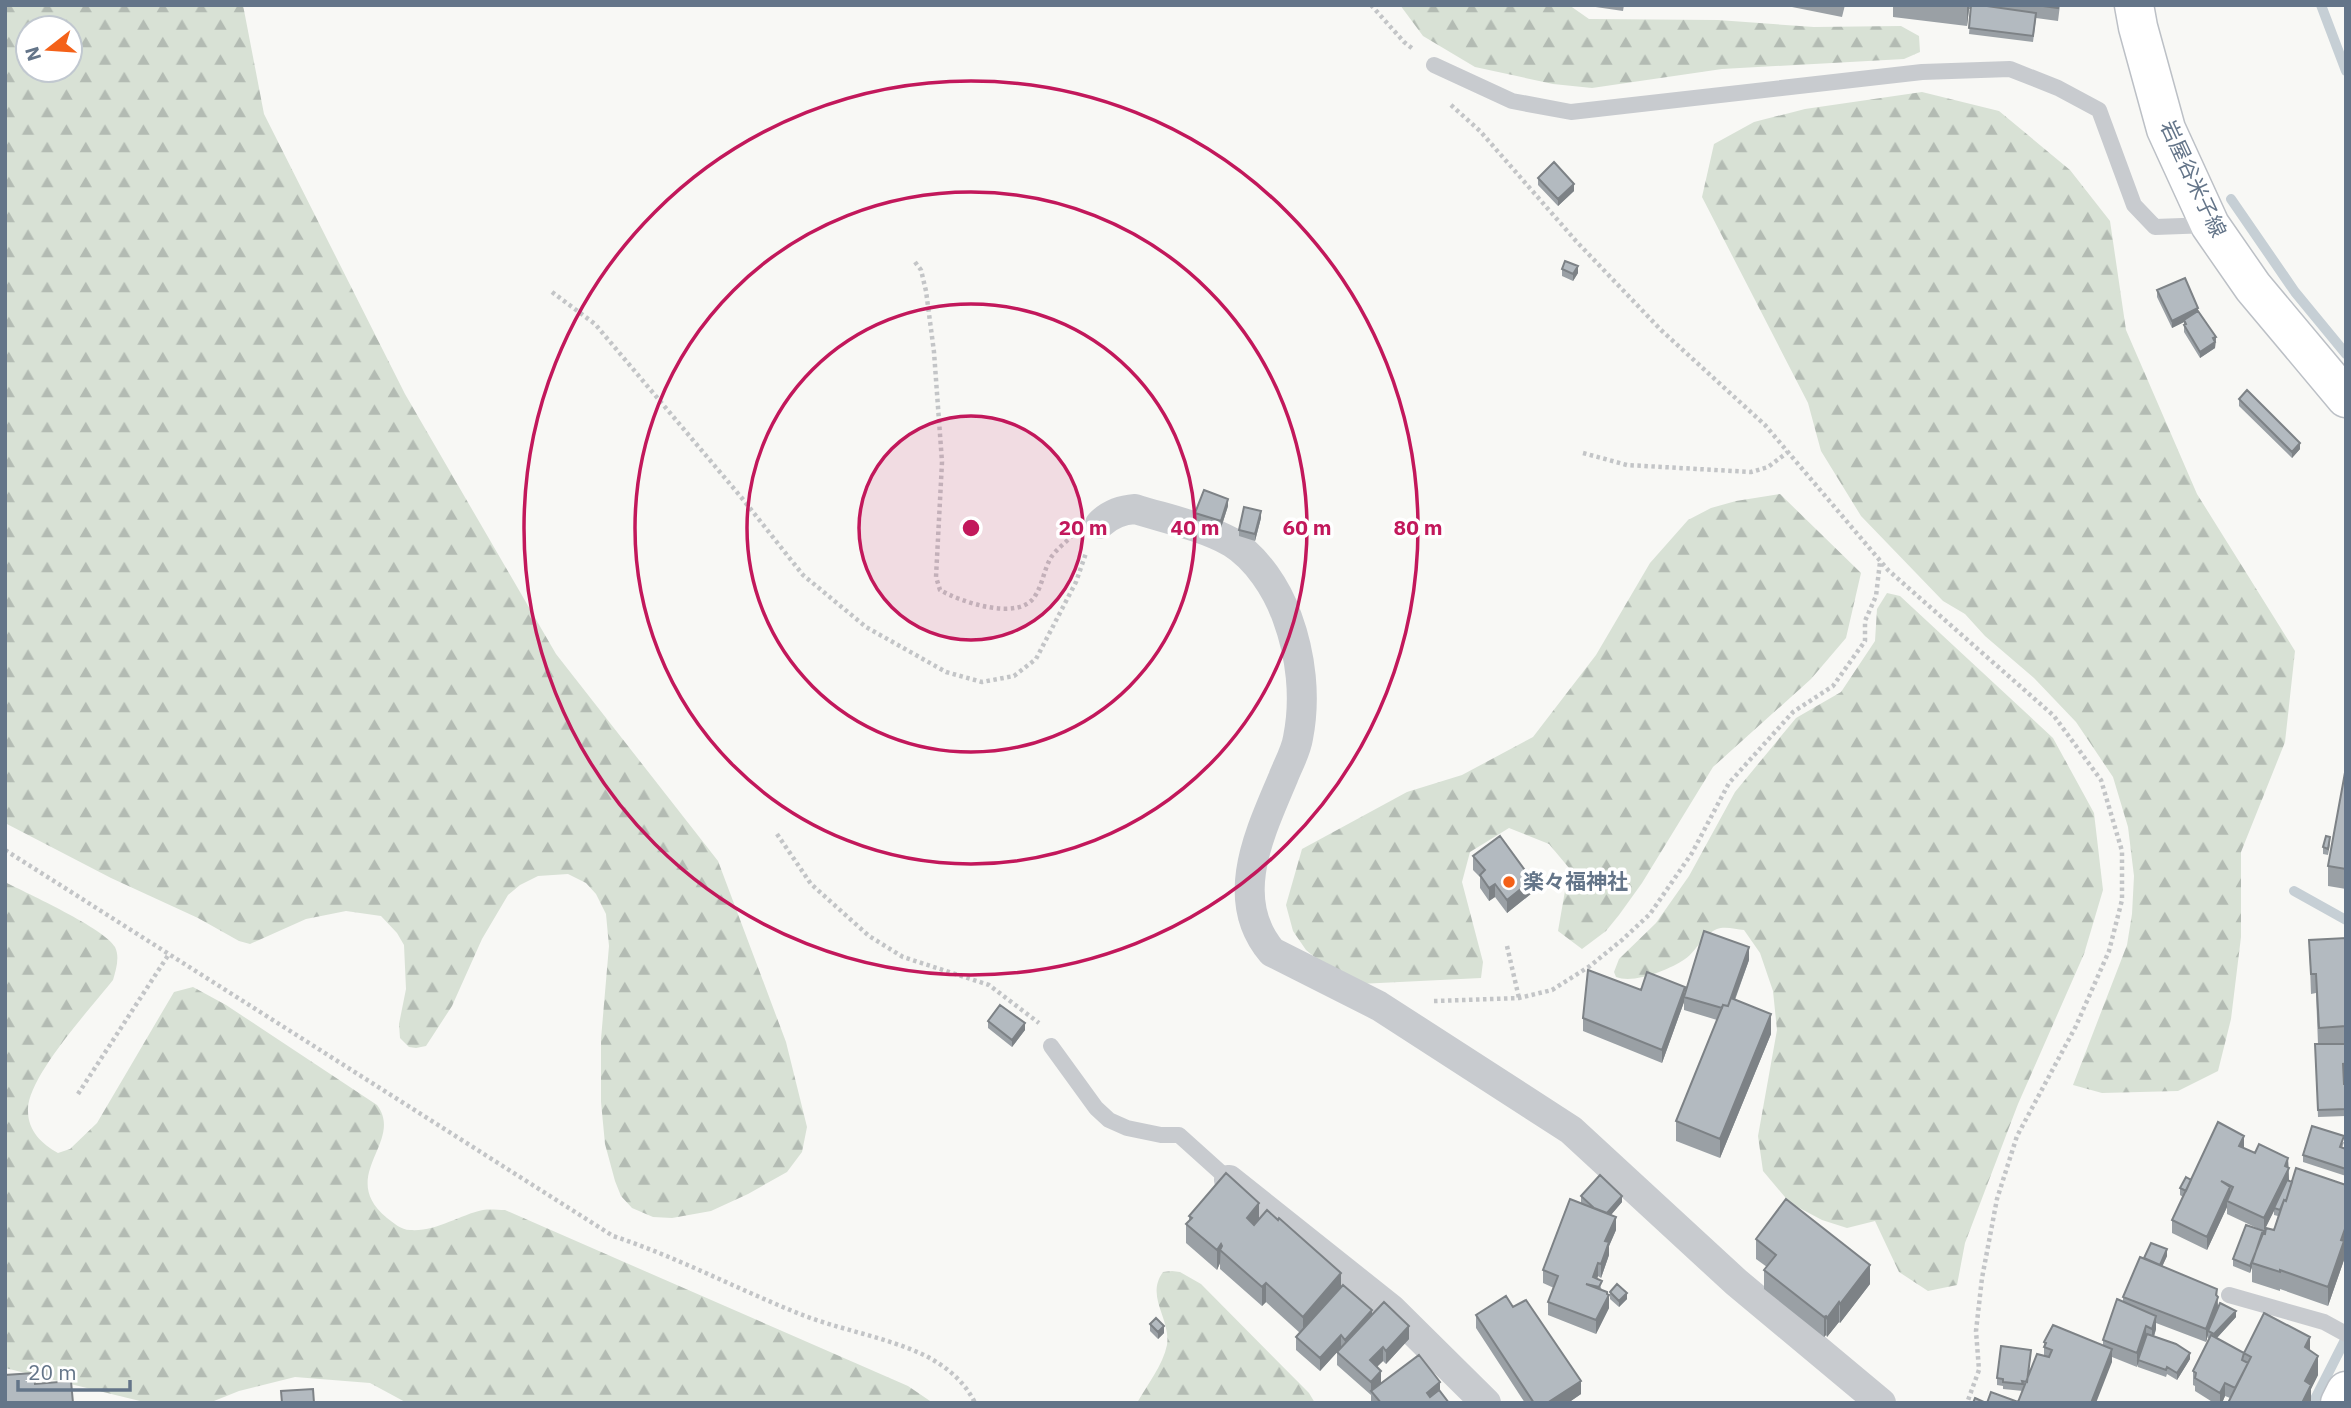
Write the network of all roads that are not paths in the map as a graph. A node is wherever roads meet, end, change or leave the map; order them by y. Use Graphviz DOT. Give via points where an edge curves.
graph roads {
  1 [pos="2134,5"];
  2 [pos="1434,65"];
  3 [pos="2210,225"];
  4 [pos="2346,397"];
  5 [pos="1100,524"];
  6 [pos="1051,1046"];
  7 [pos="1229,1180"];
  8 [pos="2229,1295"];
  9 [pos="2343,1333"];
  10 [pos="2346,1391"];
  11 [pos="1486,1403"];
  12 [pos="1881,1403"];
  13 [pos="2340,1403"];
  1 -- 3 [label="main road, 岩屋谷米子線" via="2166,129"];
  2 -- 3 [label="lane" via="1512,101 1571,112 1922,72 2010,69 2099,110 2134,205 2155,227"];
  3 -- 4 [label="main road, 岩屋谷米子線" via="2253,287"];
  5 -- 12 [label="street" via="1113,514 1135,509 1213,533 1249,555 1280,599 1292,630 1301,678 1301,720 1298,741 1257,840 1248,895 1252,918 1272,952 1390,1014 1571,1130 1736,1282"];
  6 -- 7 [label="lane" via="1109,1120 1127,1128 1179,1135"];
  7 -- 11 [label="street" via="1391,1309"];
  8 -- 9 [label="lane" via="2324,1322"];
  10 -- 13 [label="main road"];
}
